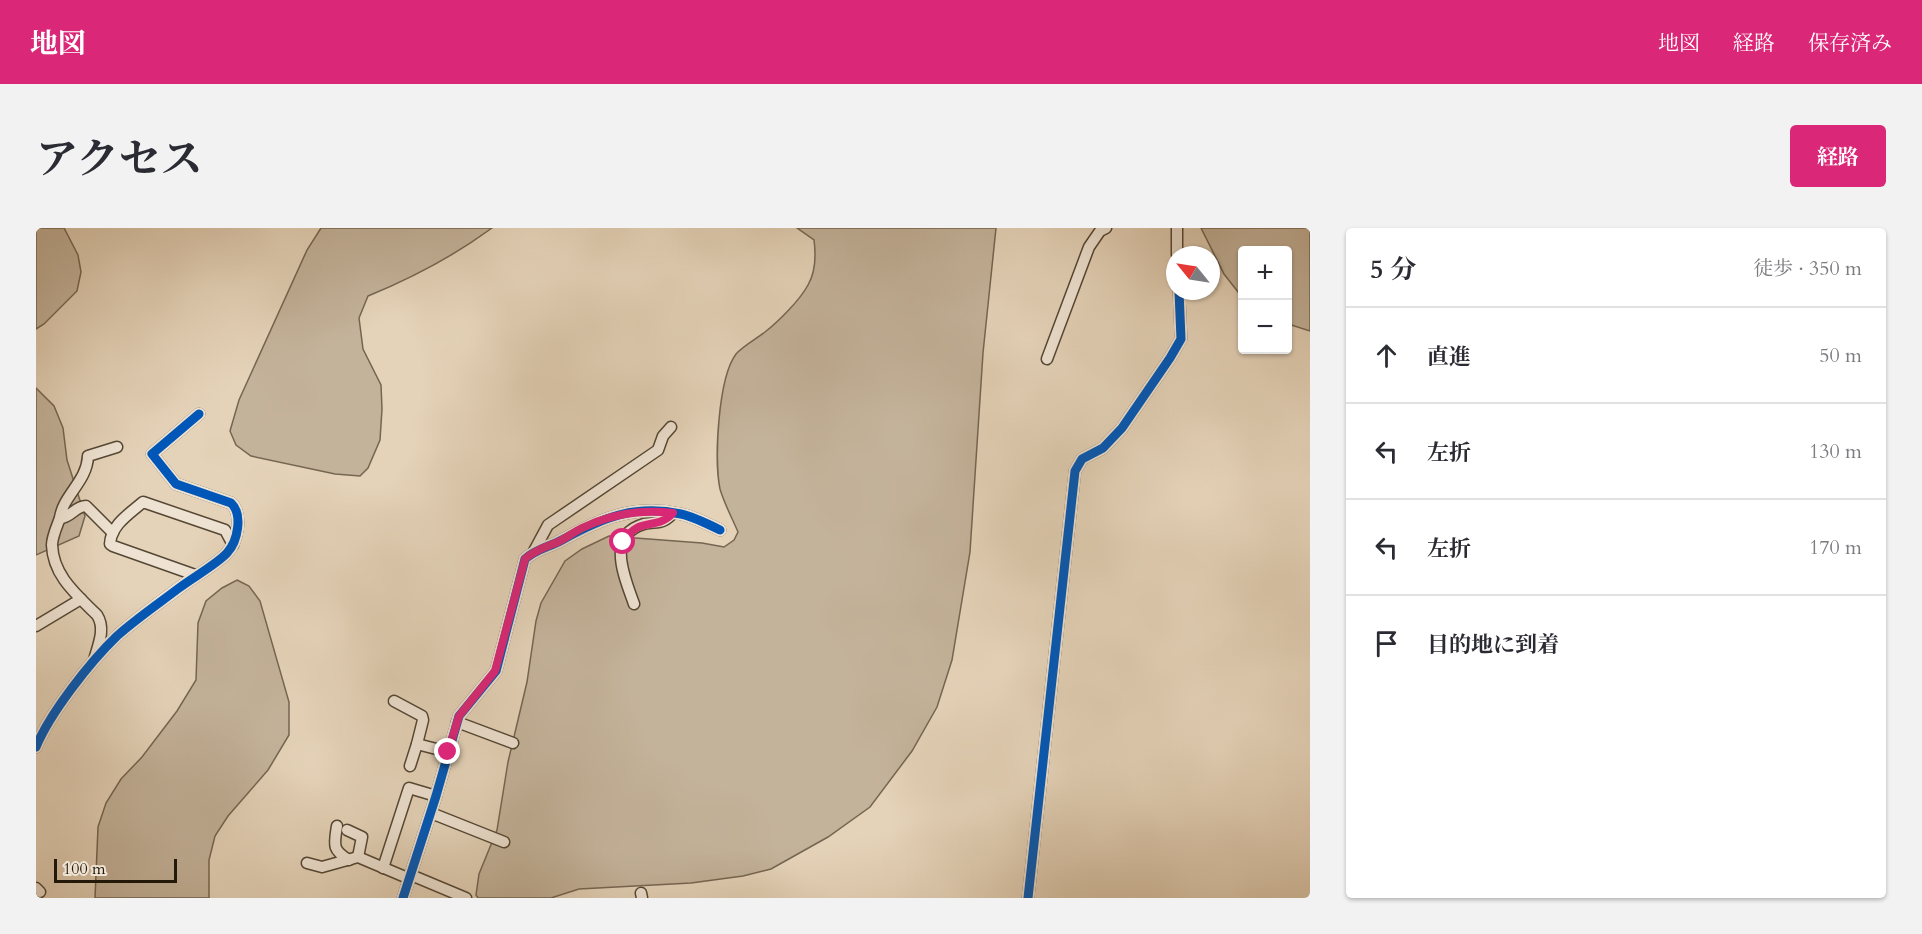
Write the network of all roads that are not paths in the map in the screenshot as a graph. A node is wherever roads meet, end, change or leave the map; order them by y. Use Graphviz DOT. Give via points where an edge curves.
graph roads {
  1 [pos="1106,228"];
  2 [pos="1177,228"];
  3 [pos="1177,246"];
  4 [pos="1179,300"];
  5 [pos="1047,358"];
  6 [pos="199,414"];
  7 [pos="671,427"];
  8 [pos="117,447"];
  9 [pos="673,513"];
  10 [pos="60,518"];
  11 [pos="720,530"];
  12 [pos="112,533"];
  13 [pos="233,544"];
  14 [pos="534,551"];
  15 [pos="195,576"];
  16 [pos="81,599"];
  17 [pos="634,604"];
  18 [pos="36,626"];
  19 [pos="93,663"];
  20 [pos="394,702"];
  21 [pos="458,722"];
  22 [pos="513,743"];
  23 [pos="417,744"];
  24 [pos="36,747"];
  25 [pos="448,752"];
  26 [pos="411,766"];
  27 [pos="436,796"];
  28 [pos="431,813"];
  29 [pos="504,842"];
  30 [pos="353,859"];
  31 [pos="307,863"];
  32 [pos="383,868"];
  33 [pos="410,877"];
  34 [pos="403,898"];
  35 [pos="466,898"];
  36 [pos="1028,898"];
  1 -- 5 [label="street" via="1089,247"];
  2 -- 3 [label="street"];
  4 -- 36 [label="street" via="1181,339 1170,358 1122,428 1103,448 1082,459 1075,471"];
  6 -- 13 [label="street" via="152,454 176,484 235,507 238,515"];
  7 -- 14 [label="street" via="658,450 548,525"];
  8 -- 10 [label="street" via="88,456 84,474"];
  9 -- 11 [label="street"];
  9 -- 14 [label="street" via="621,513"];
  9 -- 17 [label="street" via="666,520 633,529 623,542 621,563"];
  10 -- 12 [label="street" via="86,506"];
  10 -- 16 [label="street" via="52,545 57,567"];
  12 -- 13 [label="street" via="143,502 225,530"];
  12 -- 15 [label="street" via="113,546"];
  13 -- 15 [label="street" via="227,553"];
  14 -- 21 [label="street" via="525,559 495,671"];
  15 -- 19 [label="street" via="117,637"];
  16 -- 18 [label="street"];
  16 -- 19 [label="street" via="101,621"];
  19 -- 24 [label="street" via="56,710"];
  20 -- 23 [label="street" via="422,716"];
  21 -- 22 [label="street"];
  21 -- 25 [label="street"];
  23 -- 25 [label="street"];
  23 -- 26 [label="street"];
  25 -- 27 [label="street"];
  27 -- 28 [label="street"];
  27 -- 32 [label="street" via="409,788"];
  28 -- 29 [label="street"];
  28 -- 33 [label="street"];
  30 -- 30 [label="street" via="362,837 342,828 335,848 338,854"];
  30 -- 31 [label="street" via="322,867"];
  30 -- 32 [label="street"];
  32 -- 33 [label="street"];
  33 -- 34 [label="street"];
  33 -- 35 [label="street"];
}
